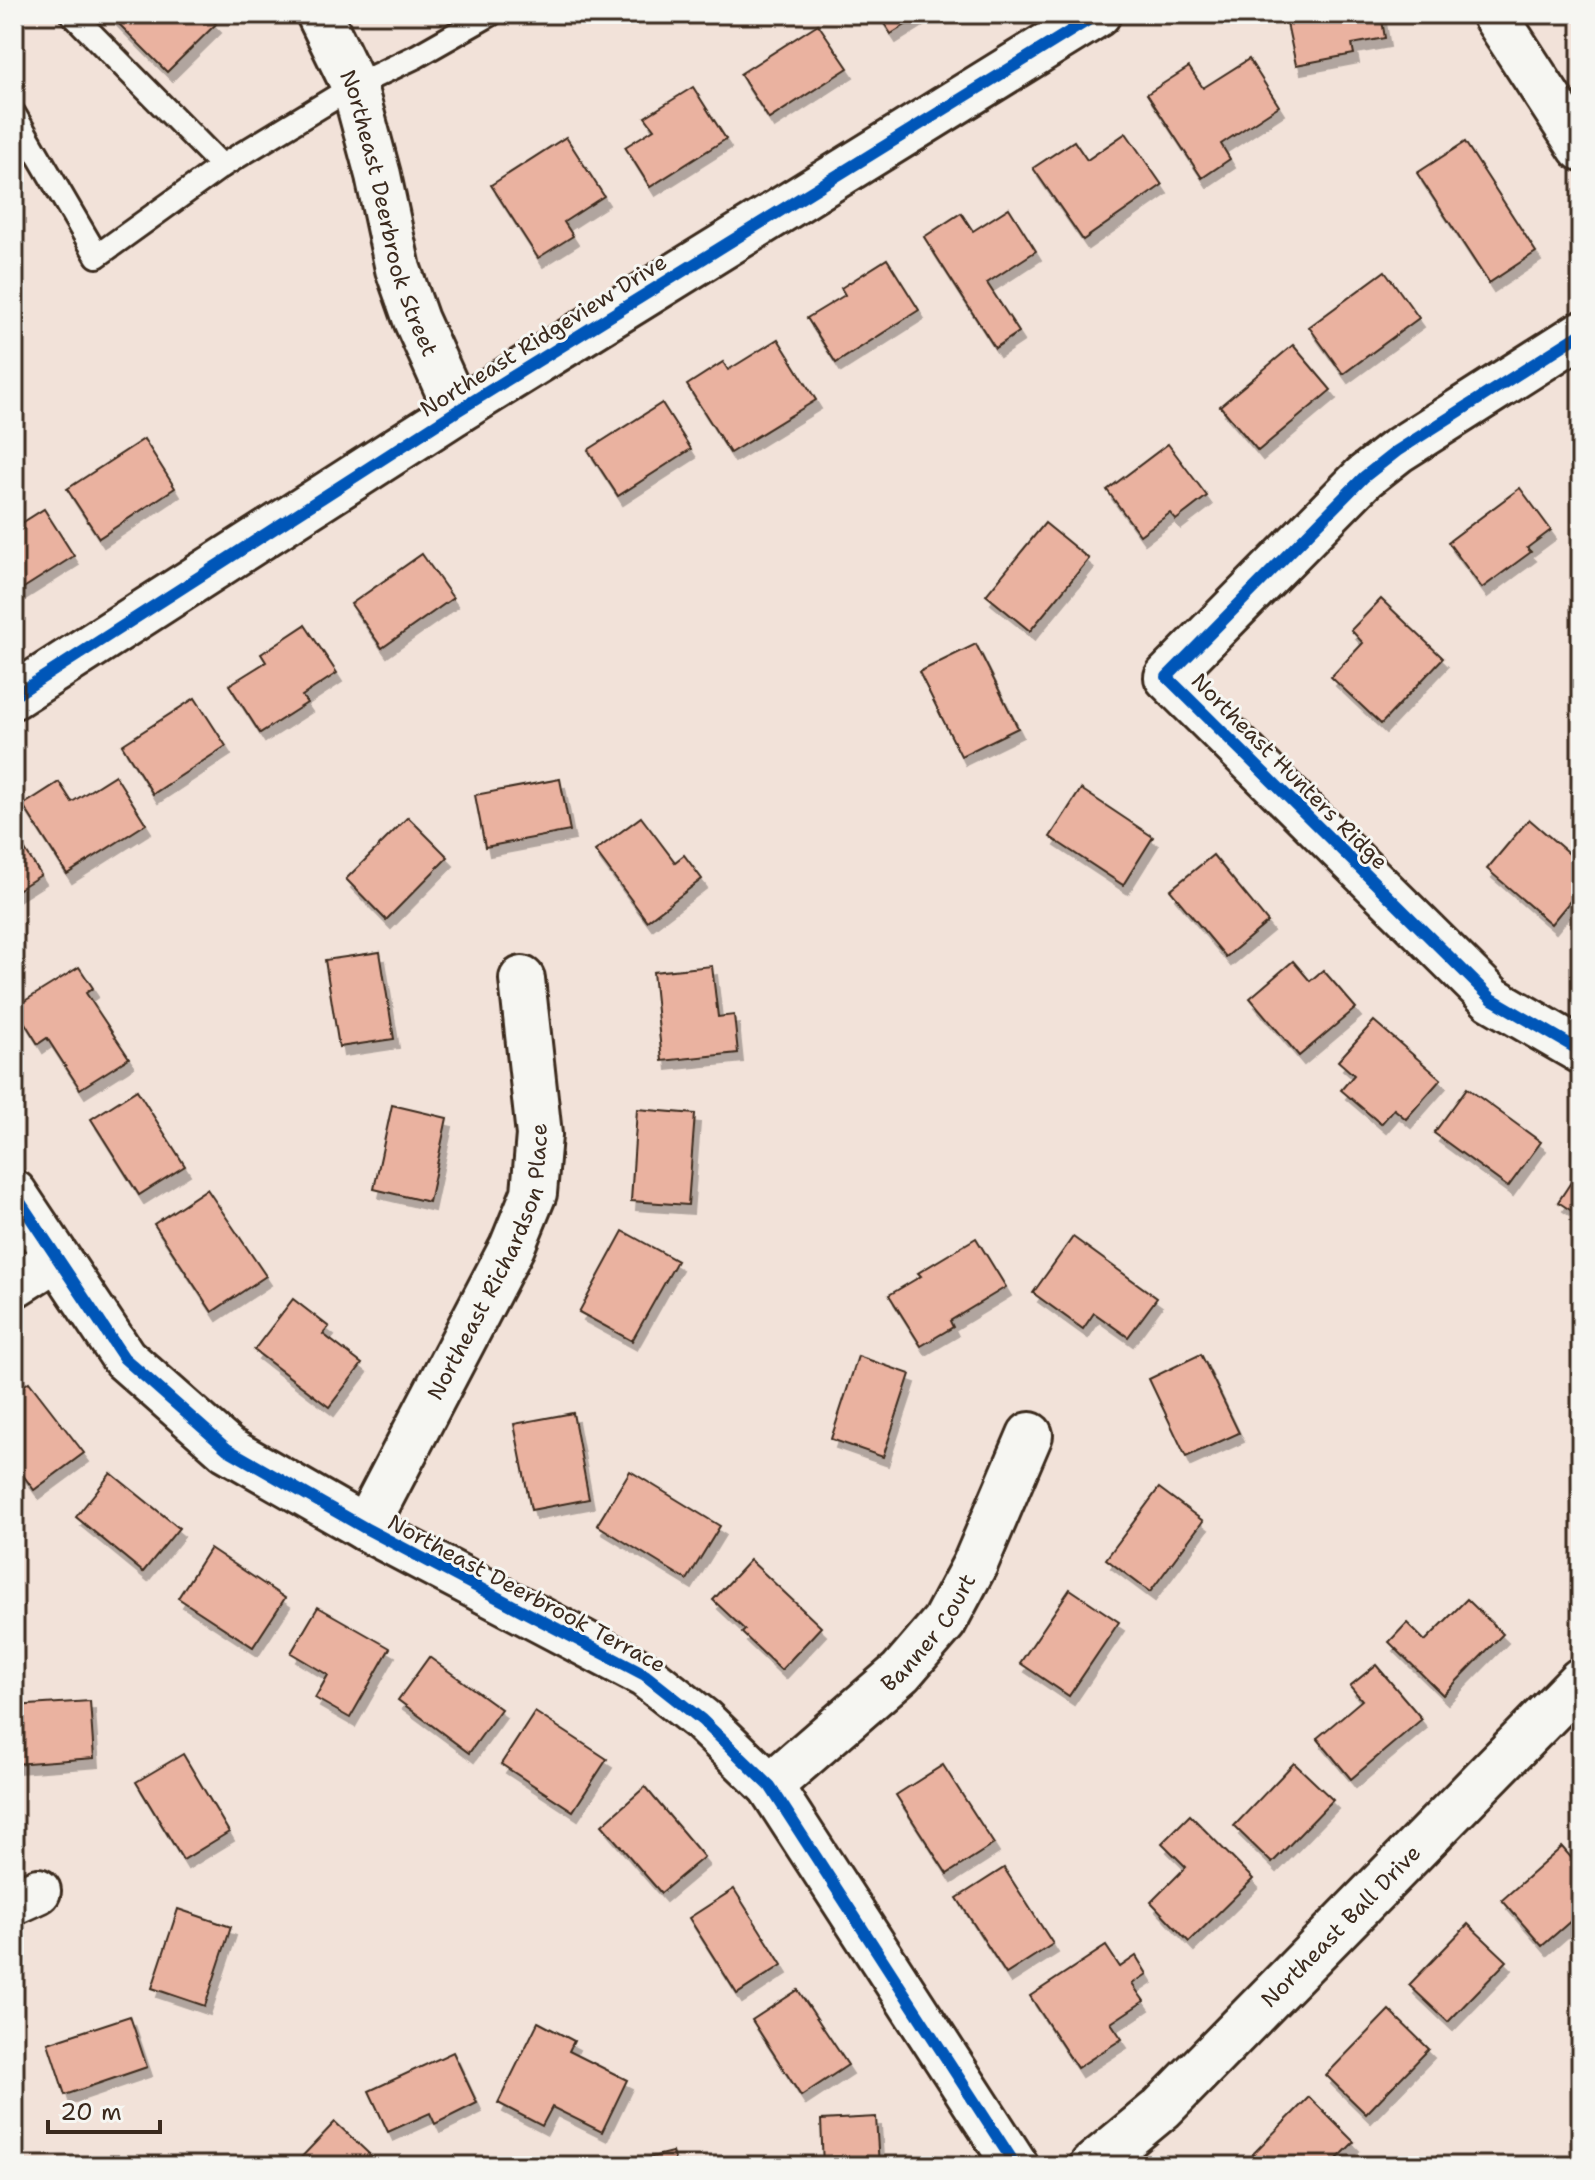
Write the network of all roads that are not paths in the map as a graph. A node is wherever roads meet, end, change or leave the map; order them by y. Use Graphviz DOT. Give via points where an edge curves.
graph roads {
  1 [pos="72,14"];
  2 [pos="319,14"];
  3 [pos="491,14"];
  4 [pos="1098,14"];
  5 [pos="1494,14"];
  6 [pos="354,86"];
  7 [pos="14,114"];
  8 [pos="1581,148"];
  9 [pos="222,166"];
  10 [pos="1581,334"];
  11 [pos="457,411"];
  12 [pos="14,696"];
  13 [pos="522,979"];
  14 [pos="1581,1051"];
  15 [pos="14,1193"];
  16 [pos="55,1259"];
  17 [pos="14,1285"];
  18 [pos="1030,1435"];
  19 [pos="365,1528"];
  20 [pos="1581,1680"];
  21 [pos="770,1786"];
  22 [pos="1016,2166"];
  23 [pos="1092,2166"];
  1 -- 9 [label="lane"];
  2 -- 6 [label="street, Northeast Deerbrook Street"];
  3 -- 6 [label="lane"];
  4 -- 11 [label="street, Northeast Ridgeview Drive"];
  5 -- 8 [label="street"];
  6 -- 9 [label="lane"];
  6 -- 11 [label="street, Northeast Deerbrook Street" via="398,269"];
  7 -- 9 [label="lane" via="97,256"];
  10 -- 14 [label="street, Northeast Hunters Ridge" via="1364,477 1167,677 1492,999"];
  11 -- 12 [label="street, Northeast Ridgeview Drive"];
  13 -- 19 [label="street, Northeast Richardson Place" via="539,1135 534,1193 512,1247"];
  15 -- 16 [label="street, Northeast Deerbrook Terrace"];
  16 -- 17 [label="street"];
  16 -- 19 [label="street, Northeast Deerbrook Terrace" via="124,1358 227,1449"];
  18 -- 21 [label="street, Banner Court" via="944,1622 901,1672"];
  19 -- 21 [label="street, Northeast Deerbrook Terrace" via="645,1675 702,1720"];
  20 -- 23 [label="street, Northeast Ball Drive" via="1162,2108"];
  21 -- 22 [label="street, Northeast Deerbrook Terrace"];
}
